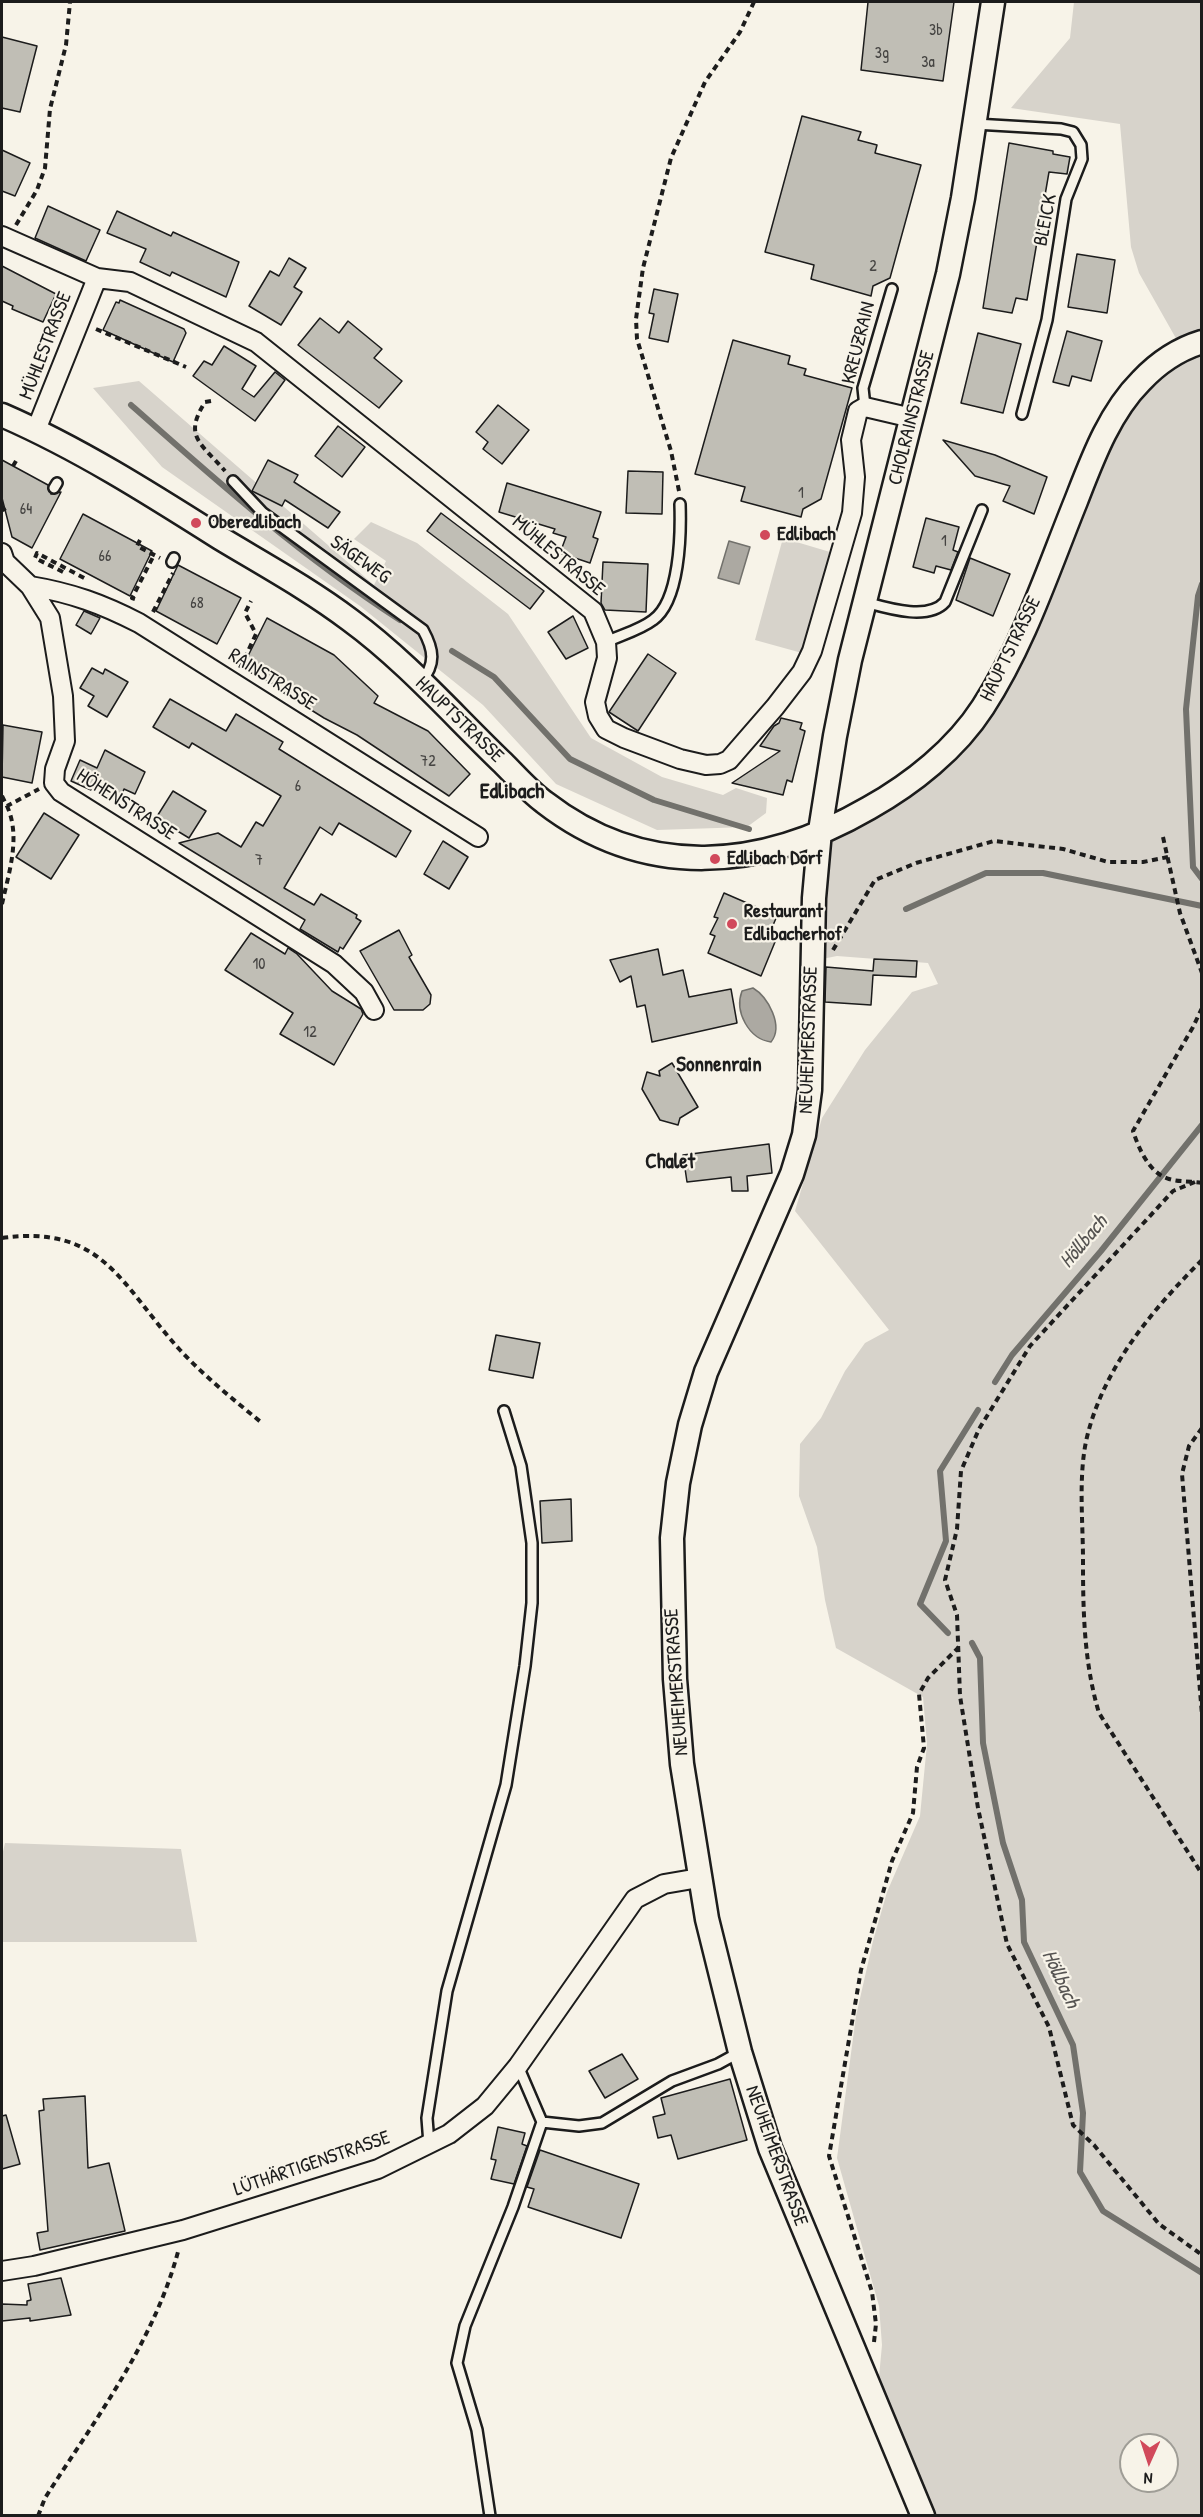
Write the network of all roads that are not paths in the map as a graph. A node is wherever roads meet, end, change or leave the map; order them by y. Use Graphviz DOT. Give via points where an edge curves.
graph roads {
  1 [pos="993,2"];
  2 [pos="975,124"];
  3 [pos="4,237"];
  4 [pos="97,278"];
  5 [pos="892,289"];
  6 [pos="1202,342"];
  7 [pos="865,407"];
  8 [pos="1022,414"];
  9 [pos="2,416"];
  10 [pos="912,418"];
  11 [pos="36,430"];
  12 [pos="233,481"];
  13 [pos="680,504"];
  14 [pos="982,510"];
  15 [pos="3,561"];
  16 [pos="30,586"];
  17 [pos="865,602"];
  18 [pos="606,642"];
  19 [pos="421,682"];
  20 [pos="820,831"];
  21 [pos="478,837"];
  22 [pos="374,1010"];
  23 [pos="504,1411"];
  24 [pos="699,1878"];
  25 [pos="740,2052"];
  26 [pos="518,2066"];
  27 [pos="542,2122"];
  28 [pos="429,2144"];
  29 [pos="2,2271"];
  30 [pos="490,2516"];
  31 [pos="923,2516"];
  1 -- 2 [label="street, CHOLRAINSTRASSE"];
  2 -- 8 [label="lane, BLEICK" via="1061,129 1073,132 1081,145 1082,159 1066,199 1047,320"];
  2 -- 10 [label="street, CHOLRAINSTRASSE" via="948,274"];
  3 -- 4 [label="street, MÜHLESTRASSE"];
  4 -- 11 [label="street, MÜHLESTRASSE"];
  4 -- 18 [label="street, MÜHLESTRASSE" via="130,282 256,342 582,601 593,611"];
  5 -- 7 [label="lane, KREUZRAIN" via="863,388"];
  6 -- 20 [label="street, HAUPTSTRASSE" via="1182,349 1141,381 1115,417 1095,454 1028,621 980,712 934,761 905,785 855,817"];
  7 -- 10 [label="street"];
  7 -- 18 [label="street, MÜHLESTRASSE" via="858,411 851,440 855,477 852,513 812,651 802,672 738,752 720,764 706,765 680,759 606,729 595,702 607,658"];
  9 -- 11 [label="street, HAUPTSTRASSE"];
  10 -- 17 [label="street, CHOLRAINSTRASSE"];
  11 -- 19 [label="street, HAUPTSTRASSE" via="125,479 351,620"];
  12 -- 19 [label="lane, SÄGEWEG" via="263,513 423,630 432,658 431,671"];
  13 -- 18 [label="lane" via="681,531 668,602 654,620"];
  14 -- 17 [label="lane" via="939,609 893,609"];
  15 -- 16 [label="street, HÖHENSTRASSE"];
  16 -- 21 [label="street, RAINSTRASSE" via="97,602 139,623"];
  16 -- 22 [label="street, HÖHENSTRASSE" via="50,618 63,696 65,741 54,783 61,792 334,964 364,992"];
  17 -- 20 [label="street, CHOLRAINSTRASSE" via="835,736"];
  19 -- 20 [label="street, HAUPTSTRASSE" via="543,802 613,842 659,856 715,859 766,852"];
  20 -- 24 [label="street, NEUHEIMERSTRASSE" via="810,1090 804,1135 792,1174 706,1372 678,1483 672,1538 675,1679 682,1764"];
  23 -- 28 [label="lane" via="521,1466 532,1544 531,1613 506,1785 447,1991 427,2118"];
  24 -- 25 [label="street, NEUHEIMERSTRASSE"];
  24 -- 26 [label="street, LÜTHÄRTIGENSTRASSE" via="664,1884 635,1899"];
  25 -- 27 [label="lane" via="672,2081 602,2123 579,2126"];
  25 -- 31 [label="street, NEUHEIMERSTRASSE" via="770,2148"];
  26 -- 27 [label="lane"];
  26 -- 28 [label="street, LÜTHÄRTIGENSTRASSE" via="484,2106 449,2134"];
  27 -- 30 [label="lane" via="465,2326 457,2363 477,2430"];
  28 -- 29 [label="street, LÜTHÄRTIGENSTRASSE" via="378,2169 183,2230"];
}
